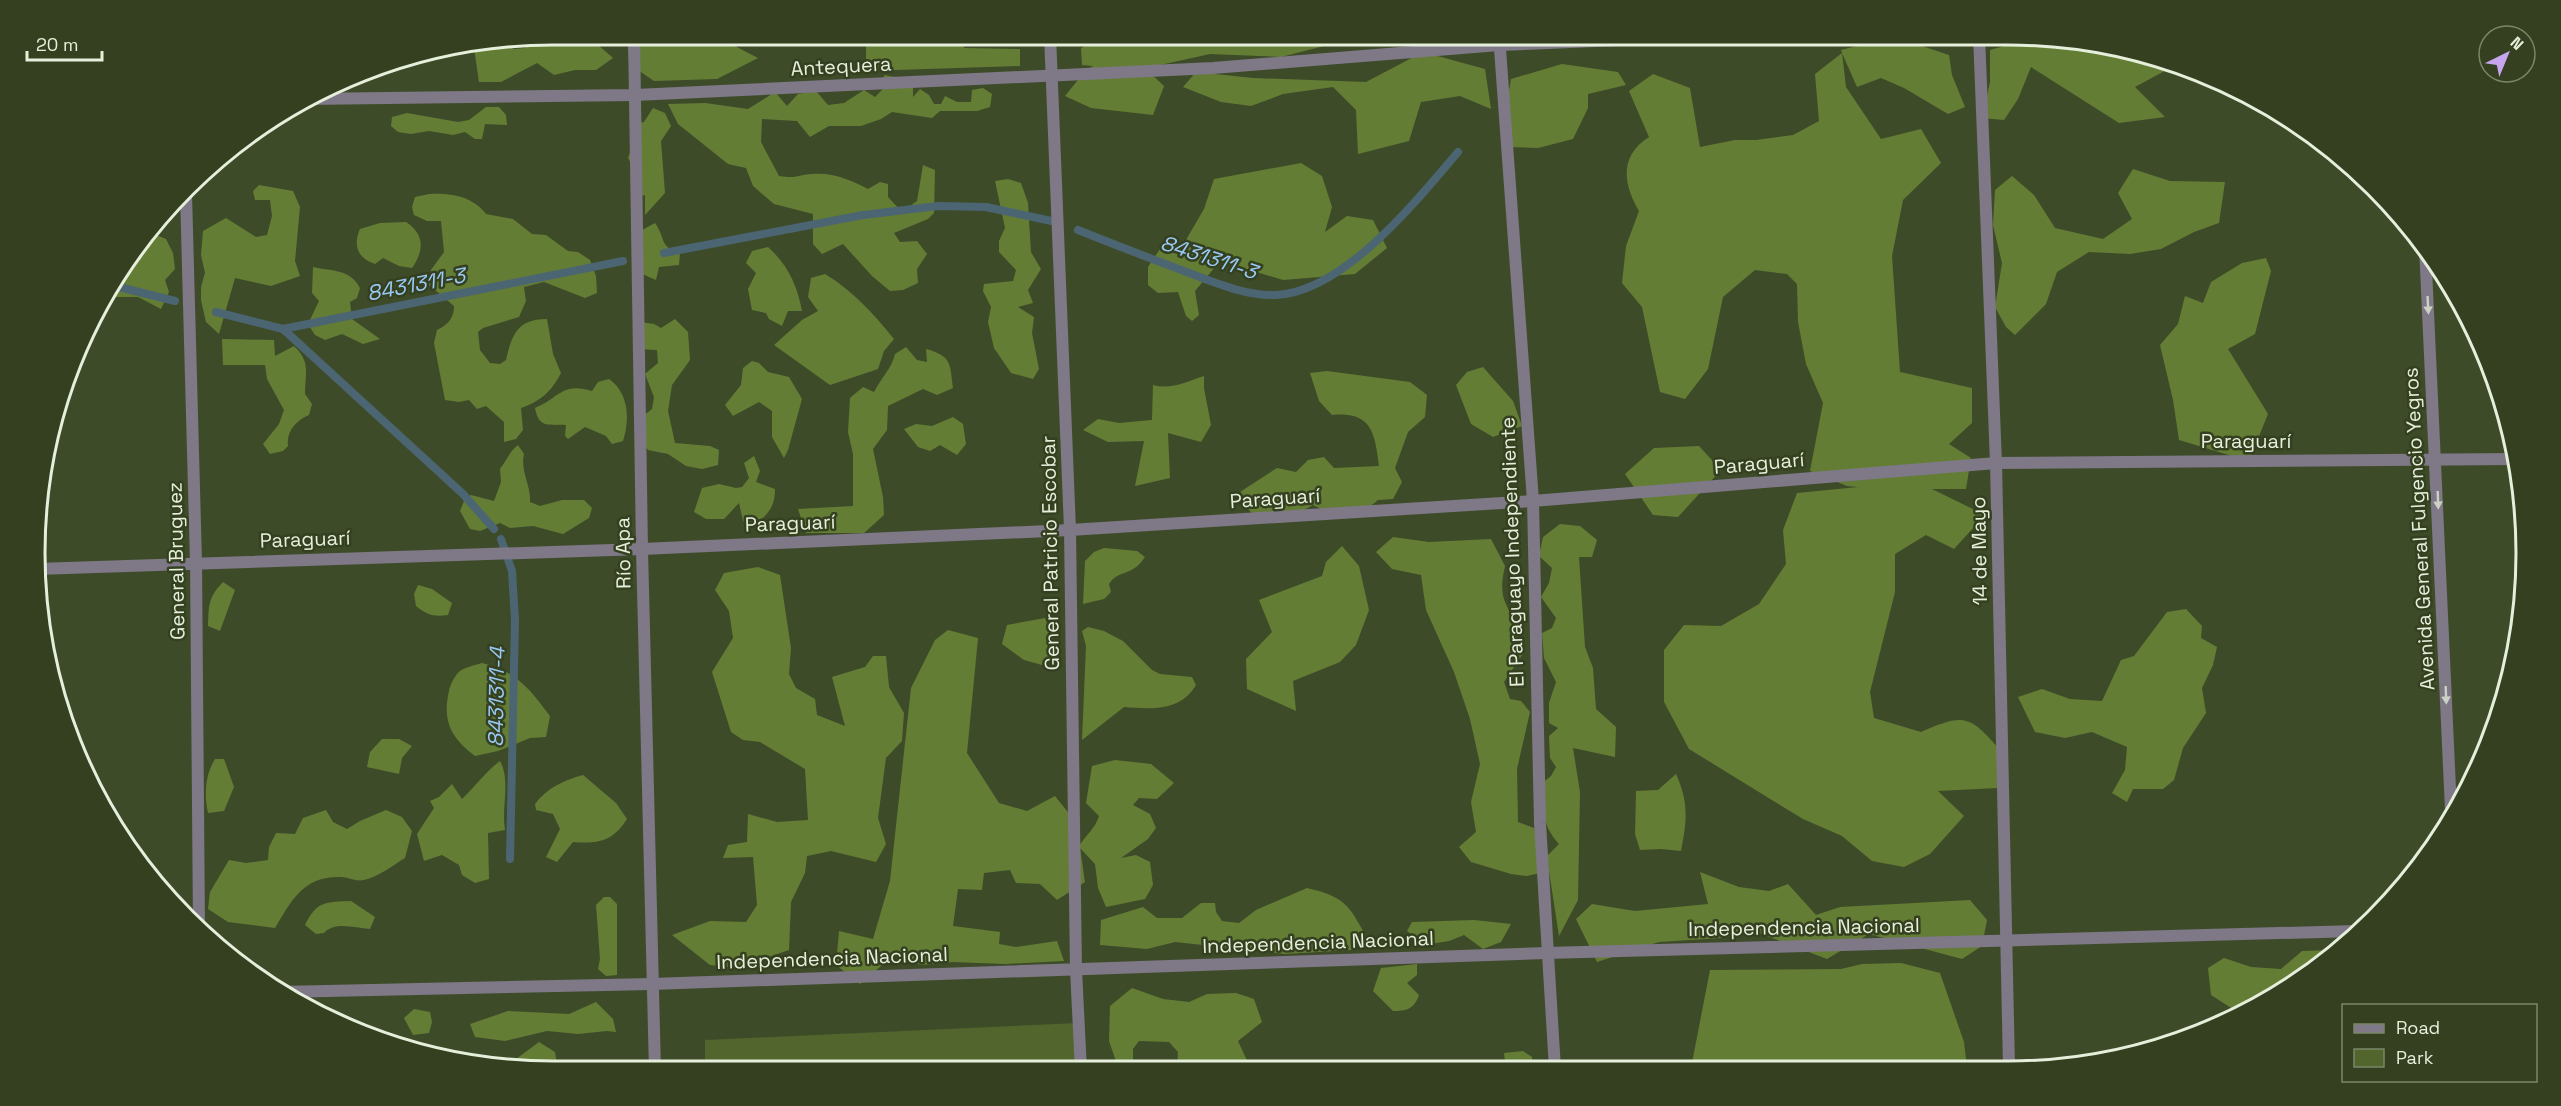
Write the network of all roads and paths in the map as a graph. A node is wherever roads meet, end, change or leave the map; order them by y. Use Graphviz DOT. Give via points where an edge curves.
graph roads {
  1 [pos="634,45"];
  2 [pos="1050,45"];
  3 [pos="1448,45"];
  4 [pos="1499,45"];
  5 [pos="1979,45"];
  6 [pos="1051,76"];
  7 [pos="635,95"];
  8 [pos="325,99"];
  9 [pos="186,202"];
  10 [pos="2426,265"];
  11 [pos="2507,459"];
  12 [pos="2436,460"];
  13 [pos="1996,463"];
  14 [pos="1533,501"];
  15 [pos="1071,530"];
  16 [pos="642,549"];
  17 [pos="196,562"];
  18 [pos="45,569"];
  19 [pos="2451,802"];
  20 [pos="199,917"];
  21 [pos="2347,931"];
  22 [pos="2008,941"];
  23 [pos="1546,953"];
  24 [pos="1076,970"];
  25 [pos="652,984"];
  26 [pos="297,992"];
  27 [pos="655,1061"];
  28 [pos="1081,1061"];
  29 [pos="1554,1061"];
  30 [pos="2009,1061"];
  1 -- 7 [label="street, Río Apa"];
  2 -- 6 [label="street, General Patricio Escobar"];
  3 -- 6 [label="street, Antequera" via="1213,68"];
  4 -- 14 [label="street, El Paraguayo Independiente"];
  5 -- 13 [label="street, 14 de Mayo"];
  6 -- 7 [label="street, Antequera"];
  6 -- 15 [label="street, General Patricio Escobar"];
  7 -- 8 [label="street, Antequera"];
  7 -- 16 [label="street, Río Apa"];
  9 -- 17 [label="street, General Bruguez"];
  10 -- 12 [label="street, Avenida General Fulgencio Yegros, one-way"];
  11 -- 12 [label="street, Paraguarí"];
  12 -- 13 [label="street, Paraguarí"];
  12 -- 19 [label="street, Avenida General Fulgencio Yegros, one-way"];
  13 -- 14 [label="street, Paraguarí"];
  13 -- 22 [label="street, 14 de Mayo"];
  14 -- 15 [label="street, Paraguarí"];
  14 -- 23 [label="street, El Paraguayo Independiente"];
  15 -- 16 [label="street, Paraguarí"];
  15 -- 24 [label="street, General Patricio Escobar"];
  16 -- 17 [label="street, Paraguarí"];
  16 -- 25 [label="street, Río Apa"];
  17 -- 18 [label="street, Paraguarí"];
  17 -- 20 [label="street, General Bruguez"];
  21 -- 22 [label="street, Independencia Nacional"];
  22 -- 23 [label="street, Independencia Nacional"];
  22 -- 30 [label="street, 14 de Mayo"];
  23 -- 24 [label="street, Independencia Nacional"];
  23 -- 29 [label="street, El Paraguayo Independiente"];
  24 -- 25 [label="street, Independencia Nacional"];
  24 -- 28 [label="street, General Patricio Escobar"];
  25 -- 26 [label="street, Independencia Nacional"];
  25 -- 27 [label="street, Río Apa"];
}
